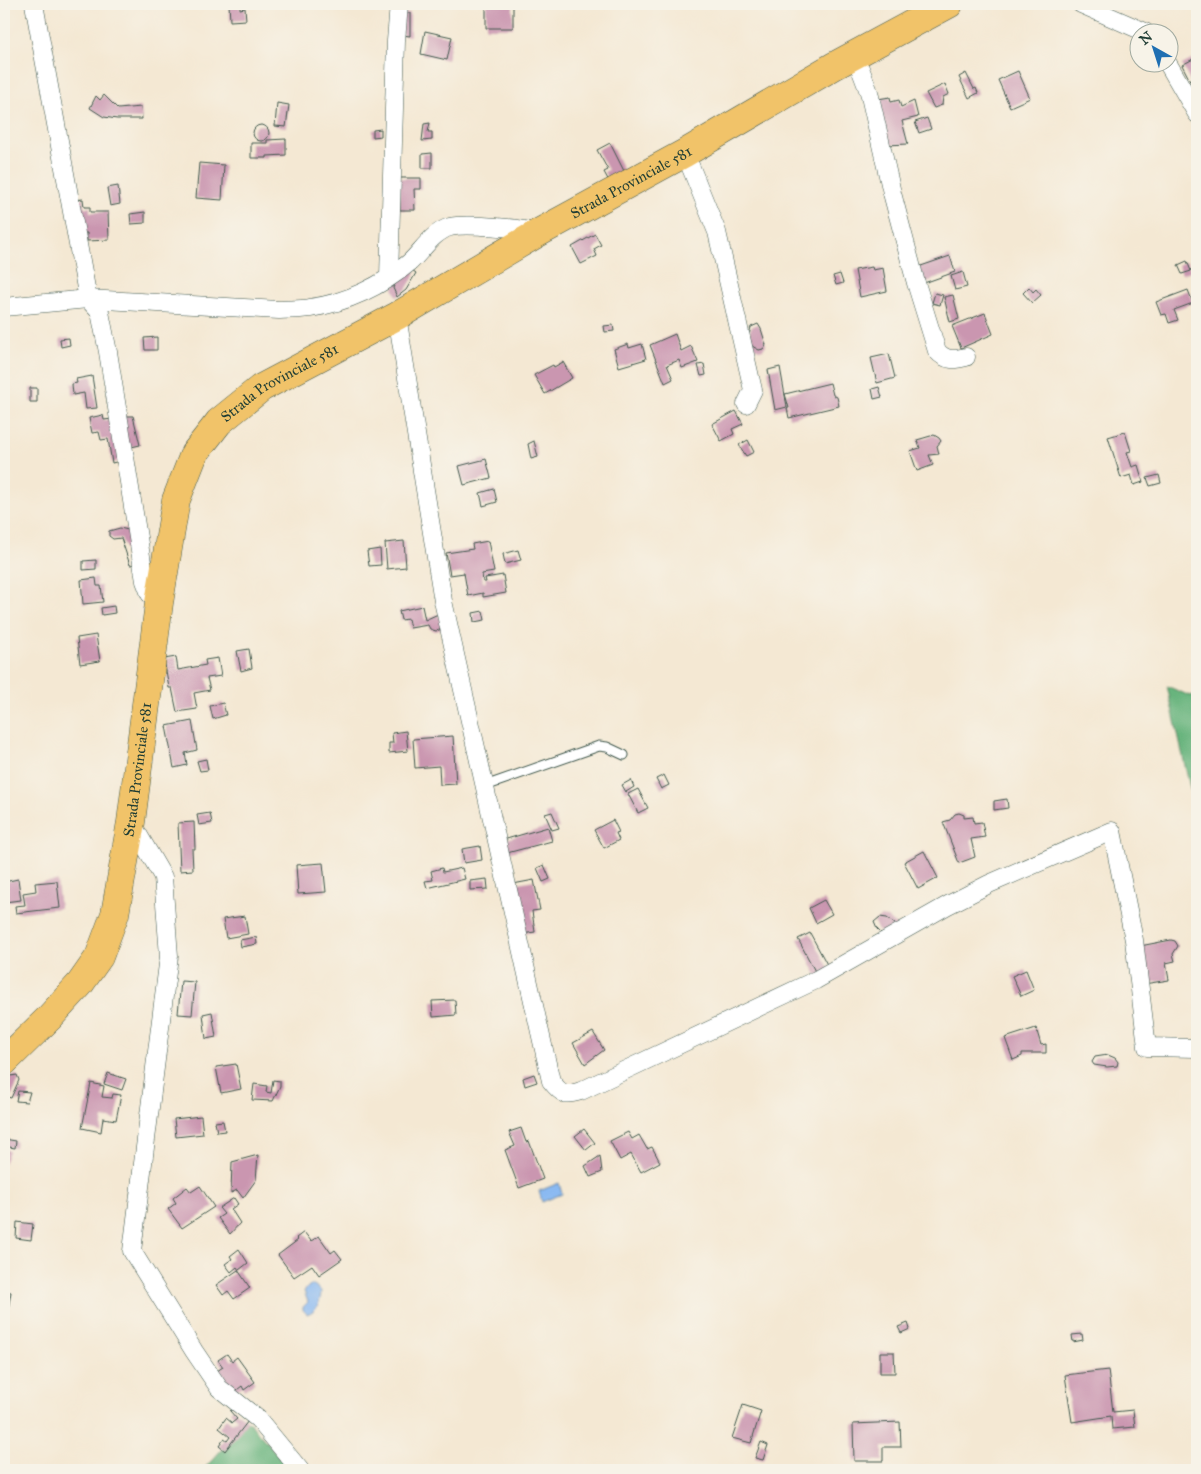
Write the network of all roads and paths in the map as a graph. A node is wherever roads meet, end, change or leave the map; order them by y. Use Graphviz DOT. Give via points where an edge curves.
graph roads {
  1 [pos="34,4"];
  2 [pos="399,4"];
  3 [pos="949,4"];
  4 [pos="1081,4"];
  5 [pos="1128,25"];
  6 [pos="856,54"];
  7 [pos="1173,72"];
  8 [pos="1197,114"];
  9 [pos="685,153"];
  10 [pos="538,233"];
  11 [pos="389,277"];
  12 [pos="88,299"];
  13 [pos="4,307"];
  14 [pos="397,316"];
  15 [pos="966,357"];
  16 [pos="746,404"];
  17 [pos="159,603"];
  18 [pos="624,755"];
  19 [pos="486,786"];
  20 [pos="132,822"];
  21 [pos="1197,1048"];
  22 [pos="4,1062"];
  23 [pos="300,1470"];
  1 -- 12 [label="street"];
  2 -- 11 [label="street"];
  3 -- 6 [label="main road, Strada Provinciale 581"];
  4 -- 5 [label="street"];
  6 -- 9 [label="main road, Strada Provinciale 581"];
  6 -- 15 [label="street" via="869,92 896,211 937,351 950,360"];
  7 -- 8 [label="street"];
  9 -- 10 [label="main road, Strada Provinciale 581"];
  9 -- 16 [label="street" via="717,232 754,390"];
  10 -- 11 [label="street" via="524,229 450,227"];
  10 -- 14 [label="main road, Strada Provinciale 581"];
  11 -- 12 [label="street" via="351,297 309,308 279,310"];
  12 -- 13 [label="street"];
  12 -- 17 [label="street" via="100,312 145,581 150,594"];
  14 -- 17 [label="main road, Strada Provinciale 581" via="261,388 219,422 194,454 176,500"];
  14 -- 19 [label="street" via="443,601"];
  17 -- 20 [label="main road, Strada Provinciale 581"];
  18 -- 19 [label="lane" via="599,746"];
  19 -- 21 [label="street" via="552,1081 558,1091 569,1095 581,1091 816,980 989,884 1112,832 1134,940 1147,1047"];
  20 -- 22 [label="main road, Strada Provinciale 581" via="115,914 99,957 80,984"];
  20 -- 23 [label="street" via="163,877 169,956 132,1251 219,1388 258,1419"];
}
